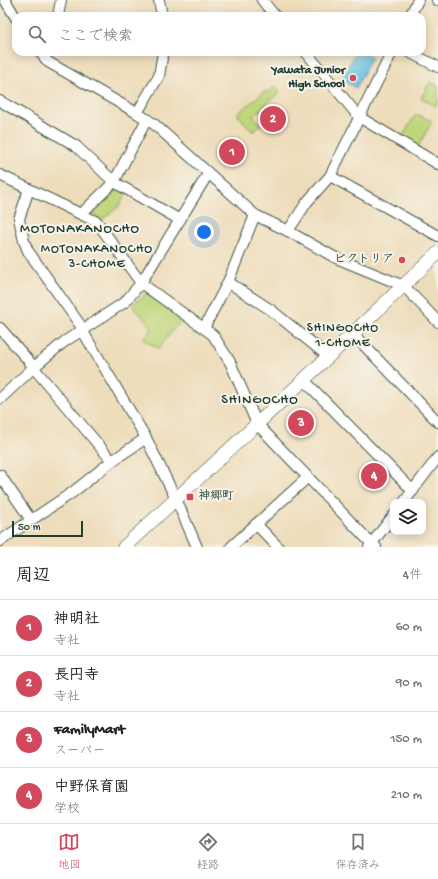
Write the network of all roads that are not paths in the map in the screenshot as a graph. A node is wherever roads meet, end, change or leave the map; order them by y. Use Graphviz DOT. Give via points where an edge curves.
graph roads {
  1 [pos="5,0"];
  2 [pos="61,0"];
  3 [pos="159,0"];
  4 [pos="262,0"];
  5 [pos="418,0"];
  6 [pos="12,12"];
  7 [pos="59,12"];
  8 [pos="161,12"];
  9 [pos="272,12"];
  10 [pos="412,12"];
  11 [pos="43,56"];
  12 [pos="162,56"];
  13 [pos="309,56"];
  14 [pos="390,56"];
  15 [pos="417,56"];
  16 [pos="438,67"];
  17 [pos="0,101"];
  18 [pos="137,113"];
  19 [pos="359,117"];
  20 [pos="147,119"];
  21 [pos="438,164"];
  22 [pos="208,174"];
  23 [pos="0,175"];
  24 [pos="330,176"];
  25 [pos="114,182"];
  26 [pos="30,189"];
  27 [pos="81,214"];
  28 [pos="255,215"];
  29 [pos="180,220"];
  30 [pos="288,231"];
  31 [pos="438,236"];
  32 [pos="438,253"];
  33 [pos="228,282"];
  34 [pos="141,283"];
  35 [pos="404,286"];
  36 [pos="438,322"];
  37 [pos="0,328"];
  38 [pos="204,328"];
  39 [pos="82,329"];
  40 [pos="353,334"];
  41 [pos="329,357"];
  42 [pos="34,367"];
  43 [pos="304,380"];
  44 [pos="0,399"];
  45 [pos="438,422"];
  46 [pos="257,424"];
  47 [pos="146,438"];
  48 [pos="438,457"];
  49 [pos="112,461"];
  50 [pos="0,475"];
  51 [pos="308,477"];
  52 [pos="413,492"];
  53 [pos="176,499"];
  54 [pos="407,499"];
  55 [pos="31,520"];
  56 [pos="390,520"];
  57 [pos="256,524"];
  58 [pos="0,541"];
  59 [pos="372,546"];
  60 [pos="124,547"];
  61 [pos="197,547"];
  62 [pos="232,547"];
  63 [pos="278,547"];
  1 -- 6 [label="street"];
  2 -- 7 [label="street"];
  3 -- 8 [label="street"];
  4 -- 9 [label="street"];
  5 -- 10 [label="street"];
  11 -- 18 [label="street" via="48,62"];
  12 -- 18 [label="street" via="159,76"];
  13 -- 19 [label="street"];
  14 -- 19 [label="street"];
  15 -- 16 [label="street"];
  17 -- 25 [label="street" via="76,146"];
  18 -- 20 [label="street"];
  19 -- 21 [label="street"];
  19 -- 24 [label="street"];
  20 -- 22 [label="street"];
  20 -- 25 [label="street"];
  22 -- 28 [label="street"];
  22 -- 29 [label="street"];
  23 -- 26 [label="street"];
  24 -- 30 [label="street" via="307,202"];
  24 -- 31 [label="street"];
  25 -- 27 [label="street"];
  25 -- 29 [label="street"];
  26 -- 27 [label="street"];
  26 -- 39 [label="street" via="19,219 24,241 28,251"];
  27 -- 34 [label="street" via="97,222"];
  28 -- 30 [label="street"];
  28 -- 33 [label="street"];
  29 -- 34 [label="street"];
  30 -- 35 [label="street" via="336,258"];
  32 -- 35 [label="street"];
  33 -- 38 [label="street"];
  33 -- 41 [label="street" via="271,310"];
  34 -- 38 [label="street"];
  34 -- 39 [label="street" via="125,302"];
  35 -- 36 [label="street"];
  35 -- 40 [label="street"];
  37 -- 42 [label="street"];
  38 -- 46 [label="street" via="213,335 230,362"];
  39 -- 42 [label="street"];
  39 -- 47 [label="street"];
  40 -- 41 [label="street"];
  40 -- 45 [label="street"];
  41 -- 43 [label="street"];
  42 -- 44 [label="street"];
  42 -- 49 [label="street"];
  43 -- 46 [label="street"];
  43 -- 52 [label="street"];
  46 -- 51 [label="street"];
  46 -- 53 [label="street"];
  47 -- 49 [label="street"];
  47 -- 53 [label="street"];
  48 -- 52 [label="street"];
  49 -- 55 [label="street" via="73,492"];
  50 -- 55 [label="street"];
  51 -- 57 [label="street"];
  51 -- 59 [label="street"];
  52 -- 54 [label="street"];
  53 -- 60 [label="street"];
  53 -- 61 [label="street"];
  55 -- 58 [label="street"];
  56 -- 59 [label="street"];
  57 -- 62 [label="street"];
  57 -- 63 [label="street"];
}
